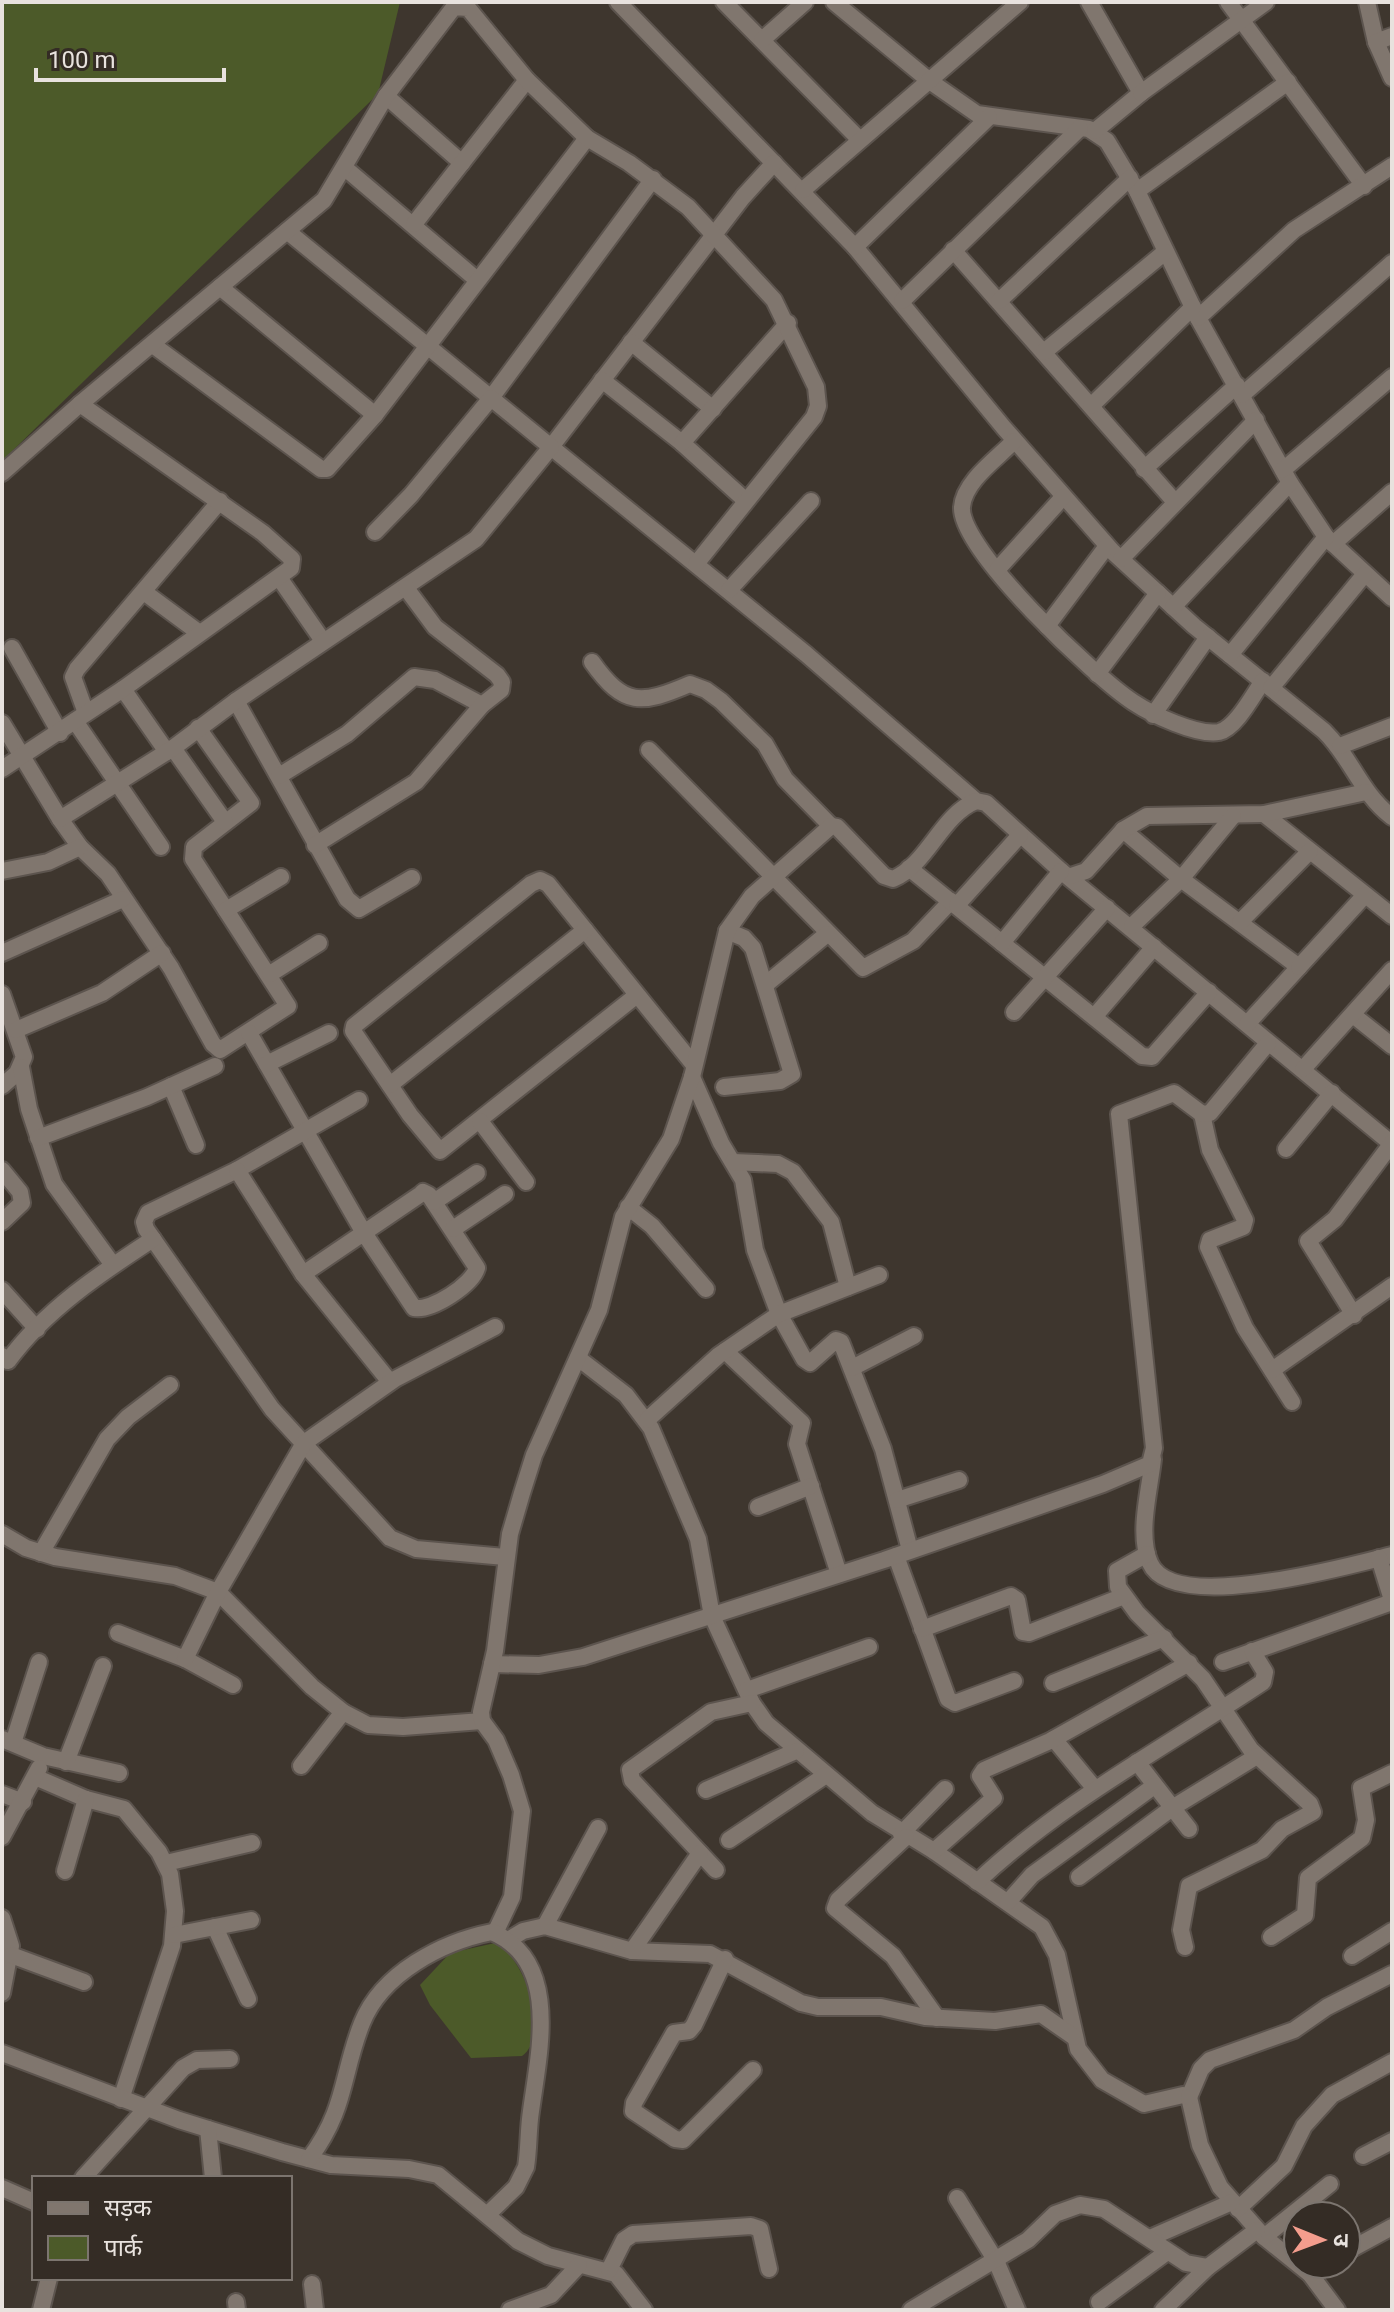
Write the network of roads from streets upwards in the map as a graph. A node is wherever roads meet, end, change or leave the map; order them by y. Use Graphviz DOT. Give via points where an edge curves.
graph roads {
  1 [pos="618,2"];
  2 [pos="724,2"];
  3 [pos="805,2"];
  4 [pos="1020,2"];
  5 [pos="1089,2"];
  6 [pos="1228,2"];
  7 [pos="1266,2"];
  8 [pos="1367,2"];
  9 [pos="841,4"];
  10 [pos="1241,20"];
  11 [pos="1384,39"];
  12 [pos="762,40"];
  13 [pos="1392,78"];
  14 [pos="527,80"];
  15 [pos="931,82"];
  16 [pos="1288,82"];
  17 [pos="1141,93"];
  18 [pos="386,96"];
  19 [pos="989,117"];
  20 [pos="1088,130"];
  21 [pos="587,138"];
  22 [pos="860,140"];
  23 [pos="462,163"];
  24 [pos="1392,166"];
  25 [pos="345,168"];
  26 [pos="768,168"];
  27 [pos="653,179"];
  28 [pos="1134,185"];
  29 [pos="1364,186"];
  30 [pos="803,190"];
  31 [pos="414,224"];
  32 [pos="287,231"];
  33 [pos="715,234"];
  34 [pos="855,247"];
  35 [pos="953,250"];
  36 [pos="1165,252"];
  37 [pos="1392,263"];
  38 [pos="476,279"];
  39 [pos="220,287"];
  40 [pos="902,301"];
  41 [pos="999,301"];
  42 [pos="1196,312"];
  43 [pos="788,323"];
  44 [pos="631,342"];
  45 [pos="153,345"];
  46 [pos="428,346"];
  47 [pos="1044,352"];
  48 [pos="1392,377"];
  49 [pos="602,380"];
  50 [pos="1240,390"];
  51 [pos="491,398"];
  52 [pos="80,404"];
  53 [pos="1091,406"];
  54 [pos="713,409"];
  55 [pos="375,415"];
  56 [pos="1256,420"];
  57 [pos="1014,441"];
  58 [pos="682,443"];
  59 [pos="551,447"];
  60 [pos="1144,469"];
  61 [pos="2,473"];
  62 [pos="1287,476"];
  63 [pos="1392,492"];
  64 [pos="1063,497"];
  65 [pos="745,500"];
  66 [pos="220,501"];
  67 [pos="811,501"];
  68 [pos="1175,502"];
  69 [pos="375,532"];
  70 [pos="1330,541"];
  71 [pos="1107,546"];
  72 [pos="1121,559"];
  73 [pos="696,564"];
  74 [pos="997,570"];
  75 [pos="1364,575"];
  76 [pos="280,579"];
  77 [pos="406,588"];
  78 [pos="729,590"];
  79 [pos="144,592"];
  80 [pos="1158,593"];
  81 [pos="1392,598"];
  82 [pos="1173,607"];
  83 [pos="1047,626"];
  84 [pos="198,632"];
  85 [pos="1208,637"];
  86 [pos="323,641"];
  87 [pos="12,648"];
  88 [pos="1230,655"];
  89 [pos="592,662"];
  90 [pos="1097,674"];
  91 [pos="1267,685"];
  92 [pos="123,689"];
  93 [pos="236,701"];
  94 [pos="482,705"];
  95 [pos="1153,715"];
  96 [pos="80,717"];
  97 [pos="2,723"];
  98 [pos="1392,726"];
  99 [pos="198,728"];
  100 [pos="60,733"];
  101 [pos="1340,746"];
  102 [pos="170,750"];
  103 [pos="649,750"];
  104 [pos="22,756"];
  105 [pos="2,769"];
  106 [pos="279,776"];
  107 [pos="117,786"];
  108 [pos="1366,792"];
  109 [pos="976,801"];
  110 [pos="1264,814"];
  111 [pos="1233,816"];
  112 [pos="1392,817"];
  113 [pos="60,819"];
  114 [pos="225,822"];
  115 [pos="831,826"];
  116 [pos="1123,830"];
  117 [pos="1020,835"];
  118 [pos="315,845"];
  119 [pos="80,847"];
  120 [pos="161,847"];
  121 [pos="1310,851"];
  122 [pos="909,868"];
  123 [pos="2,871"];
  124 [pos="1066,874"];
  125 [pos="775,875"];
  126 [pos="281,877"];
  127 [pos="412,878"];
  128 [pos="1181,879"];
  129 [pos="1365,895"];
  130 [pos="123,899"];
  131 [pos="954,903"];
  132 [pos="1107,908"];
  133 [pos="226,910"];
  134 [pos="1392,916"];
  135 [pos="1240,922"];
  136 [pos="1132,926"];
  137 [pos="585,930"];
  138 [pos="727,931"];
  139 [pos="827,934"];
  140 [pos="319,943"];
  141 [pos="1002,943"];
  142 [pos="1154,947"];
  143 [pos="2,953"];
  144 [pos="162,953"];
  145 [pos="1299,967"];
  146 [pos="1392,970"];
  147 [pos="270,974"];
  148 [pos="1043,976"];
  149 [pos="765,985"];
  150 [pos="1209,992"];
  151 [pos="2,994"];
  152 [pos="637,995"];
  153 [pos="1014,1012"];
  154 [pos="1353,1015"];
  155 [pos="1094,1017"];
  156 [pos="1247,1024"];
  157 [pos="16,1030"];
  158 [pos="249,1033"];
  159 [pos="329,1033"];
  160 [pos="1268,1043"];
  161 [pos="1392,1046"];
  162 [pos="267,1064"];
  163 [pos="215,1066"];
  164 [pos="21,1067"];
  165 [pos="1303,1069"];
  166 [pos="693,1071"];
  167 [pos="390,1085"];
  168 [pos="2,1086"];
  169 [pos="171,1086"];
  170 [pos="724,1087"];
  171 [pos="1332,1093"];
  172 [pos="359,1100"];
  173 [pos="1202,1114"];
  174 [pos="480,1121"];
  175 [pos="305,1132"];
  176 [pos="38,1138"];
  177 [pos="1392,1144"];
  178 [pos="196,1145"];
  179 [pos="1286,1149"];
  180 [pos="733,1162"];
  181 [pos="2,1170"];
  182 [pos="237,1170"];
  183 [pos="477,1173"];
  184 [pos="526,1182"];
  185 [pos="505,1194"];
  186 [pos="434,1202"];
  187 [pos="628,1207"];
  188 [pos="2,1222"];
  189 [pos="453,1229"];
  190 [pos="364,1233"];
  191 [pos="153,1239"];
  192 [pos="113,1265"];
  193 [pos="303,1274"];
  194 [pos="879,1275"];
  195 [pos="1392,1286"];
  196 [pos="848,1287"];
  197 [pos="706,1289"];
  198 [pos="2,1290"];
  199 [pos="779,1314"];
  200 [pos="1354,1315"];
  201 [pos="495,1327"];
  202 [pos="37,1329"];
  203 [pos="914,1336"];
  204 [pos="725,1351"];
  205 [pos="578,1358"];
  206 [pos="4,1363"];
  207 [pos="852,1368"];
  208 [pos="1272,1370"];
  209 [pos="390,1382"];
  210 [pos="170,1385"];
  211 [pos="1292,1402"];
  212 [pos="647,1420"];
  213 [pos="304,1443"];
  214 [pos="1153,1459"];
  215 [pos="959,1480"];
  216 [pos="811,1486"];
  217 [pos="897,1500"];
  218 [pos="758,1507"];
  219 [pos="2,1534"];
  220 [pos="41,1553"];
  221 [pos="903,1553"];
  222 [pos="1147,1554"];
  223 [pos="1385,1556"];
  224 [pos="505,1557"];
  225 [pos="839,1574"];
  226 [pos="218,1592"];
  227 [pos="1124,1596"];
  228 [pos="1392,1601"];
  229 [pos="712,1616"];
  230 [pos="922,1629"];
  231 [pos="118,1633"];
  232 [pos="1164,1638"];
  233 [pos="869,1647"];
  234 [pos="1252,1651"];
  235 [pos="185,1659"];
  236 [pos="39,1662"];
  237 [pos="1223,1662"];
  238 [pos="1189,1663"];
  239 [pos="492,1664"];
  240 [pos="103,1666"];
  241 [pos="1014,1681"];
  242 [pos="1053,1683"];
  243 [pos="233,1685"];
  244 [pos="749,1697"];
  245 [pos="1222,1707"];
  246 [pos="343,1712"];
  247 [pos="482,1721"];
  248 [pos="1054,1739"];
  249 [pos="7,1741"];
  250 [pos="796,1751"];
  251 [pos="43,1756"];
  252 [pos="1257,1756"];
  253 [pos="66,1762"];
  254 [pos="1137,1762"];
  255 [pos="301,1766"];
  256 [pos="119,1773"];
  257 [pos="1392,1773"];
  258 [pos="826,1775"];
  259 [pos="35,1777"];
  260 [pos="1154,1786"];
  261 [pos="945,1789"];
  262 [pos="1095,1789"];
  263 [pos="706,1790"];
  264 [pos="2,1794"];
  265 [pos="86,1799"];
  266 [pos="23,1802"];
  267 [pos="1172,1808"];
  268 [pos="598,1828"];
  269 [pos="1189,1829"];
  270 [pos="904,1835"];
  271 [pos="2,1837"];
  272 [pos="729,1840"];
  273 [pos="252,1843"];
  274 [pos="934,1851"];
  275 [pos="700,1853"];
  276 [pos="166,1863"];
  277 [pos="716,1870"];
  278 [pos="65,1871"];
  279 [pos="1079,1877"];
  280 [pos="977,1882"];
  281 [pos="1008,1902"];
  282 [pos="2,1918"];
  283 [pos="251,1920"];
  284 [pos="545,1926"];
  285 [pos="215,1927"];
  286 [pos="1392,1931"];
  287 [pos="174,1935"];
  288 [pos="503,1936"];
  289 [pos="1271,1937"];
  290 [pos="1185,1947"];
  291 [pos="632,1951"];
  292 [pos="11,1955"];
  293 [pos="1352,1956"];
  294 [pos="725,1959"];
  295 [pos="1392,1974"];
  296 [pos="84,1982"];
  297 [pos="2,1993"];
  298 [pos="248,1999"];
  299 [pos="937,2018"];
  300 [pos="1074,2037"];
  301 [pos="2,2053"];
  302 [pos="230,2059"];
  303 [pos="1392,2062"];
  304 [pos="753,2070"];
  305 [pos="1189,2097"];
  306 [pos="121,2099"];
  307 [pos="144,2107"];
  308 [pos="208,2129"];
  309 [pos="1391,2144"];
  310 [pos="1363,2156"];
  311 [pos="309,2159"];
  312 [pos="85,2176"];
  313 [pos="213,2176"];
  314 [pos="1330,2184"];
  315 [pos="2,2188"];
  316 [pos="957,2198"];
  317 [pos="32,2201"];
  318 [pos="1235,2206"];
  319 [pos="487,2215"];
  320 [pos="1392,2227"];
  321 [pos="1260,2233"];
  322 [pos="1150,2238"];
  323 [pos="1362,2243"];
  324 [pos="1282,2251"];
  325 [pos="1167,2252"];
  326 [pos="996,2261"];
  327 [pos="579,2265"];
  328 [pos="1208,2267"];
  329 [pos="769,2269"];
  330 [pos="609,2270"];
  331 [pos="48,2280"];
  332 [pos="1314,2280"];
  333 [pos="312,2284"];
  334 [pos="1099,2302"];
  335 [pos="41,2310"];
  336 [pos="315,2310"];
  337 [pos="510,2310"];
  338 [pos="644,2310"];
  339 [pos="911,2310"];
  340 [pos="1017,2310"];
  341 [pos="1163,2310"];
  342 [pos="1337,2310"];
  1 -- 26 [label="street"];
  2 -- 12 [label="street"];
  3 -- 12 [label="street"];
  4 -- 15 [label="street"];
  5 -- 17 [label="street"];
  6 -- 10 [label="street"];
  7 -- 10 [label="street"];
  8 -- 11 [label="street"];
  9 -- 15 [label="street"];
  10 -- 16 [label="street"];
  10 -- 17 [label="street"];
  11 -- 13 [label="street"];
  12 -- 22 [label="street"];
  14 -- 18 [label="street" via="468,8 459,5 443,18"];
  14 -- 21 [label="street"];
  14 -- 23 [label="street"];
  15 -- 19 [label="street"];
  15 -- 22 [label="street"];
  16 -- 28 [label="street"];
  16 -- 29 [label="street"];
  17 -- 20 [label="street"];
  18 -- 23 [label="street"];
  18 -- 25 [label="street"];
  19 -- 20 [label="street"];
  19 -- 34 [label="street"];
  20 -- 28 [label="street" via="1107,141"];
  20 -- 35 [label="street"];
  21 -- 27 [label="street"];
  21 -- 38 [label="street"];
  22 -- 30 [label="street"];
  23 -- 31 [label="street"];
  24 -- 29 [label="street"];
  25 -- 31 [label="street"];
  25 -- 32 [label="street" via="324,200"];
  26 -- 30 [label="street"];
  26 -- 33 [label="street"];
  27 -- 33 [label="street"];
  27 -- 51 [label="street"];
  28 -- 36 [label="street"];
  28 -- 41 [label="street"];
  29 -- 42 [label="street" via="1294,230"];
  30 -- 34 [label="street"];
  31 -- 38 [label="street"];
  32 -- 39 [label="street"];
  32 -- 46 [label="street"];
  33 -- 43 [label="street"];
  33 -- 44 [label="street"];
  34 -- 40 [label="street"];
  35 -- 40 [label="street"];
  35 -- 41 [label="street"];
  36 -- 42 [label="street"];
  36 -- 47 [label="street"];
  37 -- 50 [label="street"];
  38 -- 46 [label="street"];
  39 -- 45 [label="street"];
  39 -- 55 [label="street"];
  40 -- 57 [label="street"];
  41 -- 47 [label="street"];
  42 -- 50 [label="street"];
  42 -- 53 [label="street"];
  43 -- 54 [label="street"];
  43 -- 65 [label="street" via="816,387 817,411"];
  44 -- 49 [label="street"];
  44 -- 54 [label="street"];
  45 -- 52 [label="street"];
  45 -- 55 [label="street" via="321,469 331,467"];
  46 -- 51 [label="street"];
  46 -- 55 [label="street"];
  47 -- 53 [label="street"];
  48 -- 62 [label="street"];
  49 -- 58 [label="street"];
  49 -- 59 [label="street"];
  50 -- 56 [label="street"];
  50 -- 60 [label="street"];
  51 -- 59 [label="street"];
  51 -- 69 [label="street"];
  52 -- 61 [label="street"];
  52 -- 66 [label="street"];
  53 -- 60 [label="street"];
  54 -- 58 [label="street"];
  56 -- 62 [label="street"];
  56 -- 68 [label="street"];
  57 -- 64 [label="street"];
  57 -- 74 [label="street" via="972,484 962,503 966,526"];
  58 -- 65 [label="street"];
  59 -- 73 [label="street"];
  59 -- 77 [label="street" via="486,530"];
  60 -- 68 [label="street"];
  62 -- 70 [label="street"];
  62 -- 82 [label="street"];
  63 -- 70 [label="street"];
  64 -- 71 [label="street"];
  64 -- 74 [label="street"];
  65 -- 73 [label="street"];
  66 -- 76 [label="street" via="292,559"];
  66 -- 79 [label="street"];
  67 -- 78 [label="street"];
  68 -- 72 [label="street"];
  70 -- 75 [label="street"];
  70 -- 88 [label="street"];
  71 -- 72 [label="street"];
  71 -- 83 [label="street"];
  72 -- 80 [label="street"];
  73 -- 78 [label="street"];
  74 -- 83 [label="street"];
  75 -- 81 [label="street"];
  75 -- 91 [label="street"];
  76 -- 84 [label="street"];
  76 -- 86 [label="street"];
  77 -- 86 [label="street"];
  77 -- 94 [label="street" via="435,627 500,679 499,693"];
  78 -- 109 [label="street"];
  79 -- 84 [label="street"];
  79 -- 96 [label="street" via="74,674"];
  80 -- 82 [label="street"];
  80 -- 90 [label="street"];
  82 -- 85 [label="street"];
  83 -- 90 [label="street"];
  84 -- 92 [label="street"];
  85 -- 88 [label="street"];
  85 -- 95 [label="street"];
  86 -- 93 [label="street"];
  87 -- 100 [label="street"];
  88 -- 91 [label="street"];
  89 -- 115 [label="street" via="607,684 628,697 655,699 690,684 706,690 771,750 785,779"];
  90 -- 95 [label="street"];
  91 -- 95 [label="street" via="1220,732"];
  91 -- 101 [label="street"];
  92 -- 96 [label="street"];
  92 -- 102 [label="street"];
  93 -- 99 [label="street"];
  93 -- 106 [label="street"];
  94 -- 106 [label="street" via="435,680 414,677 347,734"];
  94 -- 118 [label="street" via="416,782"];
  96 -- 100 [label="street"];
  96 -- 107 [label="street"];
  97 -- 104 [label="street"];
  98 -- 101 [label="street"];
  99 -- 102 [label="street"];
  99 -- 114 [label="street" via="251,801"];
  100 -- 104 [label="street"];
  101 -- 108 [label="street"];
  102 -- 107 [label="street"];
  102 -- 114 [label="street"];
  103 -- 125 [label="street"];
  104 -- 105 [label="street"];
  104 -- 113 [label="street"];
  106 -- 118 [label="street"];
  107 -- 113 [label="street"];
  107 -- 120 [label="street"];
  108 -- 110 [label="street"];
  108 -- 112 [label="street"];
  109 -- 117 [label="street" via="986,803"];
  109 -- 122 [label="street"];
  110 -- 111 [label="street"];
  110 -- 121 [label="street"];
  111 -- 116 [label="street" via="1160,814"];
  111 -- 128 [label="street"];
  113 -- 119 [label="street"];
  114 -- 133 [label="street" via="191,853"];
  115 -- 122 [label="street" via="884,876 893,879"];
  115 -- 125 [label="street"];
  116 -- 124 [label="street" via="1086,871"];
  116 -- 128 [label="street"];
  117 -- 124 [label="street"];
  117 -- 131 [label="street"];
  118 -- 127 [label="street" via="347,899 359,909"];
  119 -- 123 [label="street" via="48,862"];
  119 -- 130 [label="street" via="108,874"];
  121 -- 129 [label="street"];
  121 -- 135 [label="street"];
  122 -- 131 [label="street"];
  124 -- 132 [label="street"];
  124 -- 141 [label="street"];
  125 -- 138 [label="street" via="740,909"];
  125 -- 139 [label="street"];
  126 -- 133 [label="street"];
  128 -- 135 [label="street"];
  128 -- 136 [label="street"];
  129 -- 134 [label="street"];
  129 -- 145 [label="street"];
  130 -- 143 [label="street"];
  130 -- 144 [label="street"];
  131 -- 139 [label="street" via="913,941 867,968"];
  131 -- 141 [label="street"];
  132 -- 136 [label="street"];
  132 -- 148 [label="street"];
  133 -- 147 [label="street"];
  135 -- 145 [label="street"];
  136 -- 142 [label="street"];
  137 -- 152 [label="street"];
  137 -- 167 [label="street"];
  137 -- 167 [label="street" via="548,884 531,884 354,1026"];
  138 -- 149 [label="street" via="749,942"];
  138 -- 166 [label="street"];
  139 -- 149 [label="street"];
  140 -- 147 [label="street"];
  141 -- 148 [label="street"];
  142 -- 150 [label="street"];
  142 -- 155 [label="street"];
  144 -- 157 [label="street" via="102,993"];
  144 -- 158 [label="street" via="217,1048"];
  145 -- 156 [label="street"];
  146 -- 154 [label="street"];
  147 -- 158 [label="street" via="288,1006"];
  148 -- 153 [label="street"];
  148 -- 155 [label="street"];
  149 -- 170 [label="street" via="792,1074 780,1081"];
  150 -- 155 [label="street" via="1152,1057 1142,1056"];
  150 -- 156 [label="street"];
  151 -- 157 [label="street"];
  152 -- 166 [label="street"];
  152 -- 174 [label="street"];
  154 -- 161 [label="street"];
  154 -- 165 [label="street"];
  156 -- 160 [label="street"];
  157 -- 164 [label="street" via="24,1052"];
  158 -- 162 [label="street"];
  159 -- 162 [label="street"];
  160 -- 165 [label="street"];
  160 -- 173 [label="street" via="1214,1110"];
  162 -- 175 [label="street"];
  163 -- 169 [label="street"];
  164 -- 168 [label="street"];
  164 -- 176 [label="street"];
  165 -- 171 [label="street"];
  166 -- 180 [label="street"];
  166 -- 187 [label="street" via="663,1155"];
  167 -- 174 [label="street" via="438,1150"];
  169 -- 176 [label="street"];
  169 -- 178 [label="street"];
  171 -- 177 [label="street"];
  171 -- 179 [label="street"];
  172 -- 175 [label="street"];
  173 -- 208 [label="street" via="1210,1150 1245,1220 1243,1227 1210,1240 1208,1247 1245,1328"];
  173 -- 214 [label="street" via="1174,1093 1119,1114"];
  174 -- 184 [label="street"];
  175 -- 182 [label="street"];
  175 -- 190 [label="street"];
  176 -- 192 [label="street" via="63,1200"];
  177 -- 200 [label="street" via="1335,1219 1308,1241"];
  180 -- 196 [label="street" via="778,1164 793,1172 831,1222"];
  180 -- 199 [label="street" via="743,1180 755,1250"];
  181 -- 188 [label="street" via="22,1198 19,1208"];
  182 -- 191 [label="street" via="148,1213 144,1222"];
  182 -- 193 [label="street"];
  183 -- 186 [label="street"];
  185 -- 189 [label="street"];
  186 -- 189 [label="street"];
  186 -- 190 [label="street" via="423,1192"];
  187 -- 197 [label="street" via="652,1226"];
  187 -- 205 [label="street" via="599,1310"];
  189 -- 190 [label="street" via="477,1271 454,1292 417,1309"];
  190 -- 193 [label="street"];
  191 -- 192 [label="street"];
  191 -- 213 [label="street" via="266,1401"];
  192 -- 202 [label="street"];
  193 -- 209 [label="street"];
  194 -- 196 [label="street"];
  195 -- 200 [label="street"];
  196 -- 199 [label="street"];
  198 -- 202 [label="street"];
  199 -- 204 [label="street"];
  199 -- 207 [label="street" via="806,1362 840,1339"];
  200 -- 208 [label="street"];
  201 -- 209 [label="street"];
  202 -- 206 [label="street"];
  203 -- 207 [label="street"];
  204 -- 212 [label="street"];
  204 -- 216 [label="street" via="802,1423 797,1444"];
  205 -- 212 [label="street" via="626,1395"];
  205 -- 224 [label="street" via="534,1455"];
  207 -- 217 [label="street"];
  208 -- 211 [label="street"];
  209 -- 213 [label="street"];
  210 -- 220 [label="street" via="107,1439"];
  212 -- 229 [label="street" via="698,1539"];
  213 -- 224 [label="street" via="390,1538 416,1549"];
  213 -- 226 [label="street"];
  214 -- 221 [label="street" via="1139,1471"];
  214 -- 222 [label="street"];
  215 -- 217 [label="street"];
  216 -- 218 [label="street"];
  216 -- 225 [label="street"];
  217 -- 221 [label="street"];
  219 -- 220 [label="street"];
  220 -- 226 [label="street" via="175,1576"];
  221 -- 225 [label="street"];
  221 -- 230 [label="street"];
  222 -- 223 [label="street" via="1161,1577 1209,1586 1264,1582"];
  222 -- 227 [label="street" via="1117,1571 1115,1579"];
  223 -- 228 [label="street"];
  224 -- 239 [label="street"];
  225 -- 229 [label="street"];
  226 -- 235 [label="street"];
  226 -- 246 [label="street"];
  227 -- 230 [label="street" via="1029,1633 1023,1632 1017,1600 1011,1596"];
  227 -- 232 [label="street"];
  228 -- 234 [label="street"];
  229 -- 239 [label="street" via="560,1663"];
  229 -- 244 [label="street"];
  230 -- 241 [label="street" via="951,1703"];
  231 -- 235 [label="street"];
  232 -- 238 [label="street"];
  232 -- 242 [label="street"];
  233 -- 244 [label="street"];
  234 -- 237 [label="street"];
  234 -- 245 [label="street" via="1265,1672 1263,1682"];
  235 -- 243 [label="street"];
  236 -- 249 [label="street"];
  238 -- 245 [label="street"];
  238 -- 248 [label="street"];
  239 -- 247 [label="street"];
  240 -- 253 [label="street"];
  244 -- 250 [label="street" via="766,1723"];
  244 -- 275 [label="street" via="711,1712 630,1770 632,1780"];
  245 -- 252 [label="street"];
  245 -- 254 [label="street"];
  246 -- 247 [label="street" via="368,1725 387,1727"];
  246 -- 255 [label="street"];
  247 -- 288 [label="street" via="496,1740 522,1811"];
  248 -- 262 [label="street"];
  248 -- 274 [label="street" via="982,1772 981,1780 994,1798"];
  249 -- 251 [label="street"];
  250 -- 258 [label="street"];
  250 -- 263 [label="street"];
  251 -- 253 [label="street"];
  251 -- 259 [label="street"];
  252 -- 267 [label="street"];
  252 -- 290 [label="street" via="1313,1812 1282,1829 1262,1850 1189,1886 1181,1930"];
  253 -- 256 [label="street"];
  254 -- 260 [label="street"];
  254 -- 262 [label="street"];
  257 -- 289 [label="street" via="1361,1788 1366,1820 1362,1838 1308,1878 1305,1915"];
  258 -- 270 [label="street"];
  258 -- 272 [label="street"];
  259 -- 265 [label="street"];
  259 -- 266 [label="street"];
  260 -- 267 [label="street"];
  260 -- 281 [label="street" via="1032,1875"];
  261 -- 270 [label="street"];
  262 -- 280 [label="street" via="1018,1844"];
  264 -- 266 [label="street"];
  265 -- 276 [label="street" via="124,1809"];
  265 -- 278 [label="street"];
  266 -- 271 [label="street"];
  267 -- 269 [label="street"];
  267 -- 279 [label="street"];
  268 -- 284 [label="street"];
  270 -- 274 [label="street"];
  270 -- 299 [label="street" via="835,1908 893,1956"];
  273 -- 276 [label="street"];
  274 -- 280 [label="street"];
  275 -- 277 [label="street"];
  275 -- 291 [label="street"];
  276 -- 287 [label="street" via="173,1885"];
  280 -- 281 [label="street"];
  281 -- 300 [label="street" via="1042,1927 1051,1941"];
  282 -- 292 [label="street"];
  283 -- 285 [label="street"];
  284 -- 288 [label="street"];
  284 -- 291 [label="street"];
  285 -- 287 [label="street"];
  285 -- 298 [label="street"];
  286 -- 293 [label="street"];
  287 -- 306 [label="street"];
  288 -- 311 [label="street" via="468,1939 424,1957 378,1998 361,2026 336,2115"];
  288 -- 319 [label="street" via="526,1959 539,1990 540,2038 526,2167 516,2187"];
  291 -- 294 [label="street"];
  292 -- 296 [label="street"];
  292 -- 297 [label="street"];
  294 -- 299 [label="street" via="810,2006 881,2007"];
  294 -- 304 [label="street" via="694,2025 670,2037 633,2111 683,2140"];
  295 -- 305 [label="street" via="1294,2030 1210,2060"];
  299 -- 300 [label="street" via="995,2021 1041,2014"];
  300 -- 305 [label="street" via="1093,2071 1133,2101 1154,2104"];
  301 -- 306 [label="street"];
  302 -- 307 [label="street" via="191,2063"];
  303 -- 318 [label="street" via="1332,2095 1304,2126 1284,2166"];
  305 -- 318 [label="street" via="1200,2145"];
  306 -- 307 [label="street"];
  307 -- 308 [label="street"];
  307 -- 312 [label="street"];
  308 -- 311 [label="street"];
  308 -- 313 [label="street"];
  309 -- 310 [label="street"];
  311 -- 319 [label="street" via="347,2167 425,2171 454,2186"];
  314 -- 321 [label="street"];
  315 -- 317 [label="street"];
  316 -- 326 [label="street"];
  318 -- 321 [label="street"];
  318 -- 322 [label="street"];
  319 -- 327 [label="street" via="525,2245"];
  320 -- 323 [label="street"];
  321 -- 324 [label="street"];
  321 -- 328 [label="street"];
  322 -- 325 [label="street"];
  322 -- 326 [label="street" via="1104,2209 1080,2205 1055,2214"];
  325 -- 328 [label="street"];
  325 -- 334 [label="street"];
  326 -- 339 [label="street"];
  326 -- 340 [label="street"];
  327 -- 330 [label="street"];
  327 -- 337 [label="street" via="551,2295"];
  328 -- 341 [label="street"];
  329 -- 330 [label="street" via="760,2229 751,2226 633,2234 624,2240"];
  330 -- 338 [label="street"];
  331 -- 335 [label="street"];
  332 -- 342 [label="street"];
  333 -- 336 [label="street"];
}
